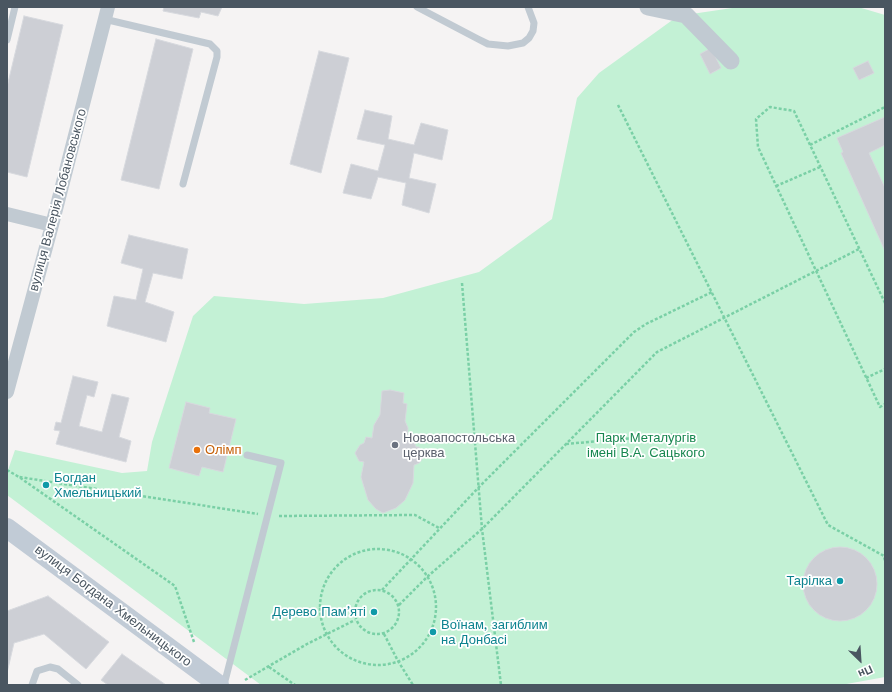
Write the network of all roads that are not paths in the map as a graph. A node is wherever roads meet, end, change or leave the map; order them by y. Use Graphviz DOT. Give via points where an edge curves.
graph roads {
  1 [pos="15,7"];
  2 [pos="417,7"];
  3 [pos="528,7"];
  4 [pos="648,7"];
  5 [pos="105,10"];
  6 [pos="7,40"];
  7 [pos="732,61"];
  8 [pos="183,184"];
  9 [pos="7,214"];
  10 [pos="52,225"];
  11 [pos="7,392"];
  12 [pos="247,455"];
  13 [pos="7,528"];
  14 [pos="32,685"];
  15 [pos="78,685"];
  16 [pos="219,685"];
  17 [pos="224,685"];
  1 -- 6 [label="lane"];
  2 -- 3 [label="lane" via="488,44 508,46 524,43 533,31 534,23"];
  4 -- 7 [label="street" via="686,15"];
  5 -- 8 [label="lane" via="210,44 217,51"];
  5 -- 10 [label="street, вулиця Валерія Лобановського"];
  9 -- 10 [label="street"];
  10 -- 11 [label="street, вулиця Валерія Лобановського"];
  12 -- 17 [label="lane" via="281,463"];
  13 -- 16 [label="main road, вулиця Богдана Хмельницького"];
  14 -- 15 [label="lane" via="37,671 50,666 58,669"];
}
